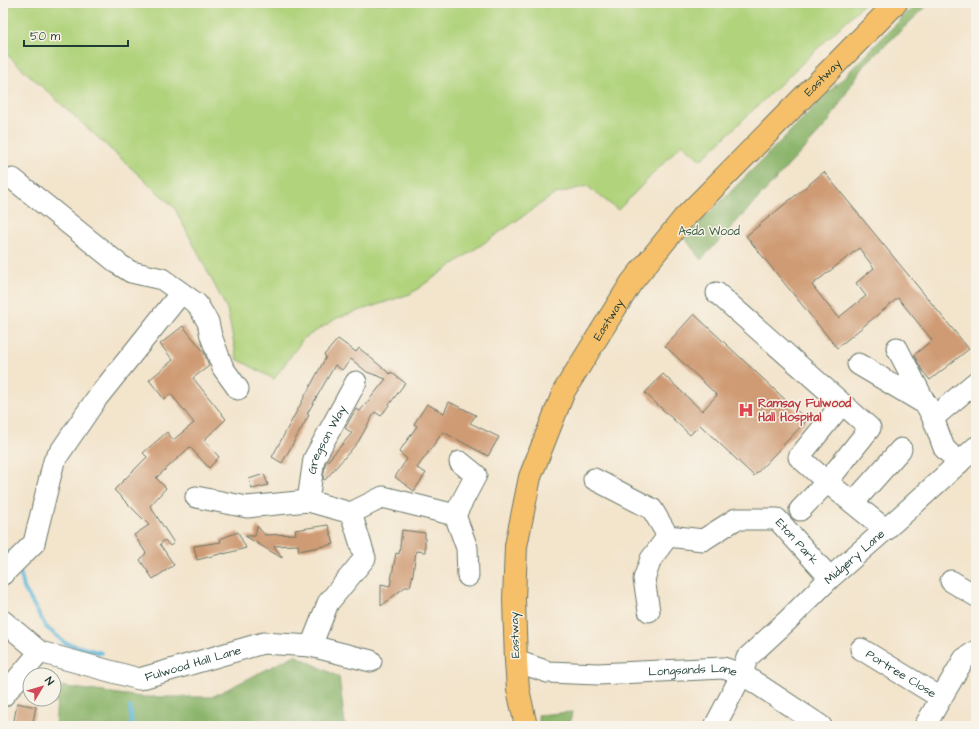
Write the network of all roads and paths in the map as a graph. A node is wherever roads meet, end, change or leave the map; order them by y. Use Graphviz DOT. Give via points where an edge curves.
graph roads {
  1 [pos="896,3"];
  2 [pos="13,180"];
  3 [pos="181,293"];
  4 [pos="717,293"];
  5 [pos="897,348"];
  6 [pos="858,364"];
  7 [pos="356,382"];
  8 [pos="976,382"];
  9 [pos="238,389"];
  10 [pos="842,404"];
  11 [pos="930,411"];
  12 [pos="976,447"];
  13 [pos="901,449"];
  14 [pos="460,462"];
  15 [pos="959,463"];
  16 [pos="594,479"];
  17 [pos="827,482"];
  18 [pos="196,498"];
  19 [pos="308,500"];
  20 [pos="853,503"];
  21 [pos="800,510"];
  22 [pos="352,513"];
  23 [pos="455,515"];
  24 [pos="886,530"];
  25 [pos="668,536"];
  26 [pos="3,574"];
  27 [pos="468,576"];
  28 [pos="830,578"];
  29 [pos="951,581"];
  30 [pos="976,596"];
  31 [pos="649,611"];
  32 [pos="3,621"];
  33 [pos="311,646"];
  34 [pos="861,649"];
  35 [pos="976,651"];
  36 [pos="40,652"];
  37 [pos="371,661"];
  38 [pos="516,661"];
  39 [pos="548,672"];
  40 [pos="742,674"];
  41 [pos="518,689"];
  42 [pos="3,696"];
  43 [pos="941,698"];
  44 [pos="526,726"];
  45 [pos="715,726"];
  46 [pos="821,726"];
  47 [pos="925,726"];
  1 -- 38 [label="main road, Eastway" via="683,219 631,283 564,391 530,477 516,546"];
  2 -- 3 [label="street" via="120,265 131,272 162,279"];
  3 -- 9 [label="street" via="197,304 208,322 223,368"];
  3 -- 26 [label="street" via="97,398 54,461 34,543"];
  4 -- 10 [label="street"];
  5 -- 11 [label="street"];
  6 -- 11 [label="street"];
  7 -- 19 [label="street, Gregson Way" via="314,459"];
  8 -- 11 [label="street"];
  10 -- 17 [label="street" via="799,457"];
  10 -- 17 [label="street" via="870,428"];
  11 -- 15 [label="street" via="944,448"];
  12 -- 15 [label="street, Midgery Lane"];
  13 -- 20 [label="street"];
  14 -- 23 [label="street" via="476,475"];
  15 -- 24 [label="street, Midgery Lane"];
  16 -- 25 [label="street" via="652,509"];
  17 -- 20 [label="street"];
  17 -- 21 [label="street"];
  18 -- 19 [label="street" via="247,507"];
  19 -- 22 [label="street"];
  20 -- 24 [label="street"];
  22 -- 23 [label="street" via="383,497"];
  22 -- 33 [label="street" via="365,558 328,603"];
  23 -- 27 [label="street" via="467,548"];
  24 -- 28 [label="street, Midgery Lane"];
  25 -- 28 [label="street, Eton Park" via="703,540 736,519 777,519"];
  25 -- 31 [label="street" via="651,559 644,578"];
  28 -- 40 [label="street, Midgery Lane" via="747,658"];
  29 -- 30 [label="street"];
  32 -- 36 [label="street, Fulwood Hall Lane"];
  33 -- 36 [label="street, Fulwood Hall Lane" via="263,643 139,679"];
  33 -- 37 [label="street, Fulwood Hall Lane"];
  34 -- 43 [label="street, Portree Close"];
  35 -- 43 [label="street" via="964,659"];
  36 -- 42 [label="street"];
  38 -- 39 [label="street, Longsands Lane"];
  38 -- 41 [label="main road, Eastway"];
  39 -- 40 [label="street, Longsands Lane" via="598,674 723,668"];
  39 -- 41 [label="street"];
  40 -- 45 [label="street, Midgery Lane"];
  40 -- 46 [label="street, Longsands Lane"];
  41 -- 44 [label="main road, Eastway"];
  43 -- 47 [label="street"];
}
